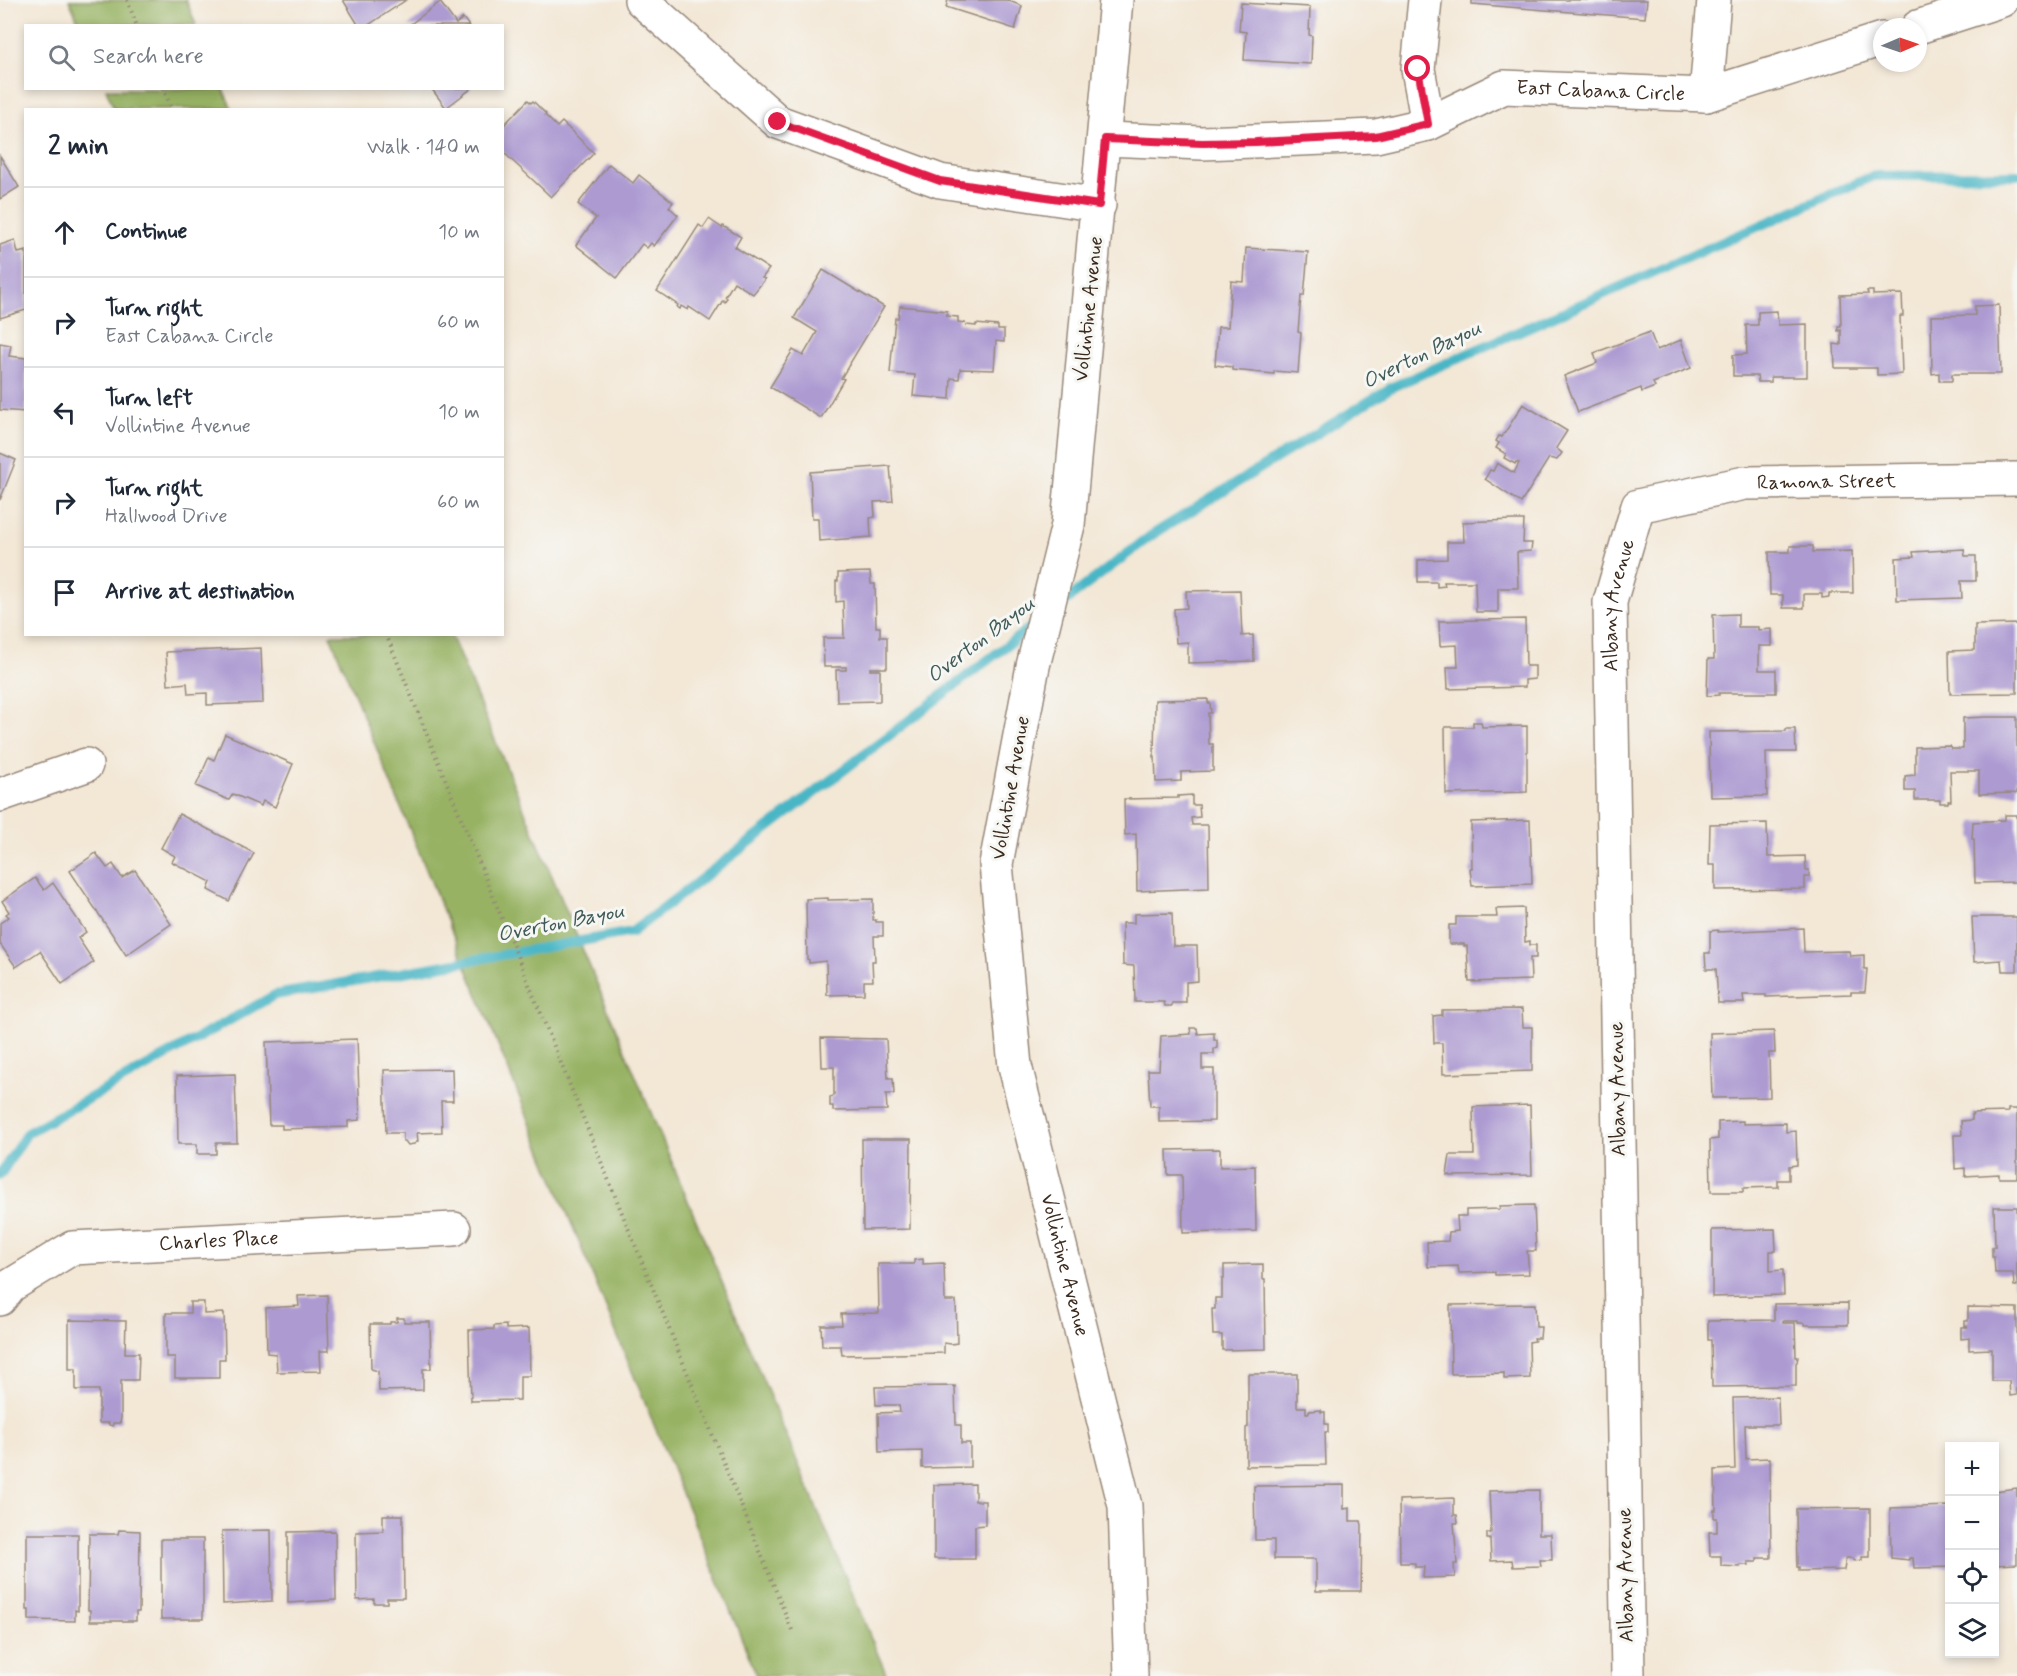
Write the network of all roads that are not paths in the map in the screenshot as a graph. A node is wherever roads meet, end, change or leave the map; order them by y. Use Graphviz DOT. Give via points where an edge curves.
graph roads {
  1 [pos="641,0"];
  2 [pos="1116,0"];
  3 [pos="1425,0"];
  4 [pos="1714,0"];
  5 [pos="2002,0"];
  6 [pos="1927,24"];
  7 [pos="1873,42"];
  8 [pos="1706,95"];
  9 [pos="1428,124"];
  10 [pos="1105,139"];
  11 [pos="1099,205"];
  12 [pos="2017,479"];
  13 [pos="1638,506"];
  14 [pos="86,765"];
  15 [pos="0,795"];
  16 [pos="454,1229"];
  17 [pos="0,1299"];
  18 [pos="1131,1676"];
  19 [pos="1628,1676"];
  1 -- 11 [label="street" via="778,122 940,181"];
  2 -- 10 [label="street, Vollintine Avenue"];
  3 -- 9 [label="street" via="1418,69"];
  4 -- 8 [label="street"];
  5 -- 6 [label="street"];
  7 -- 8 [label="street, East Cabana Circle"];
  8 -- 9 [label="street, East Cabana Circle" via="1504,87"];
  9 -- 10 [label="street, East Cabana Circle" via="1376,136 1280,141"];
  10 -- 11 [label="street, Vollintine Avenue"];
  11 -- 18 [label="street, Vollintine Avenue" via="1068,525 1033,666 996,864 1015,1066 1125,1506"];
  12 -- 13 [label="street, Ramona Street" via="1745,483"];
  13 -- 19 [label="street, Albany Avenue" via="1610,602"];
  14 -- 15 [label="street"];
  16 -- 17 [label="street, Charles Place" via="72,1248 10,1286"];
}
